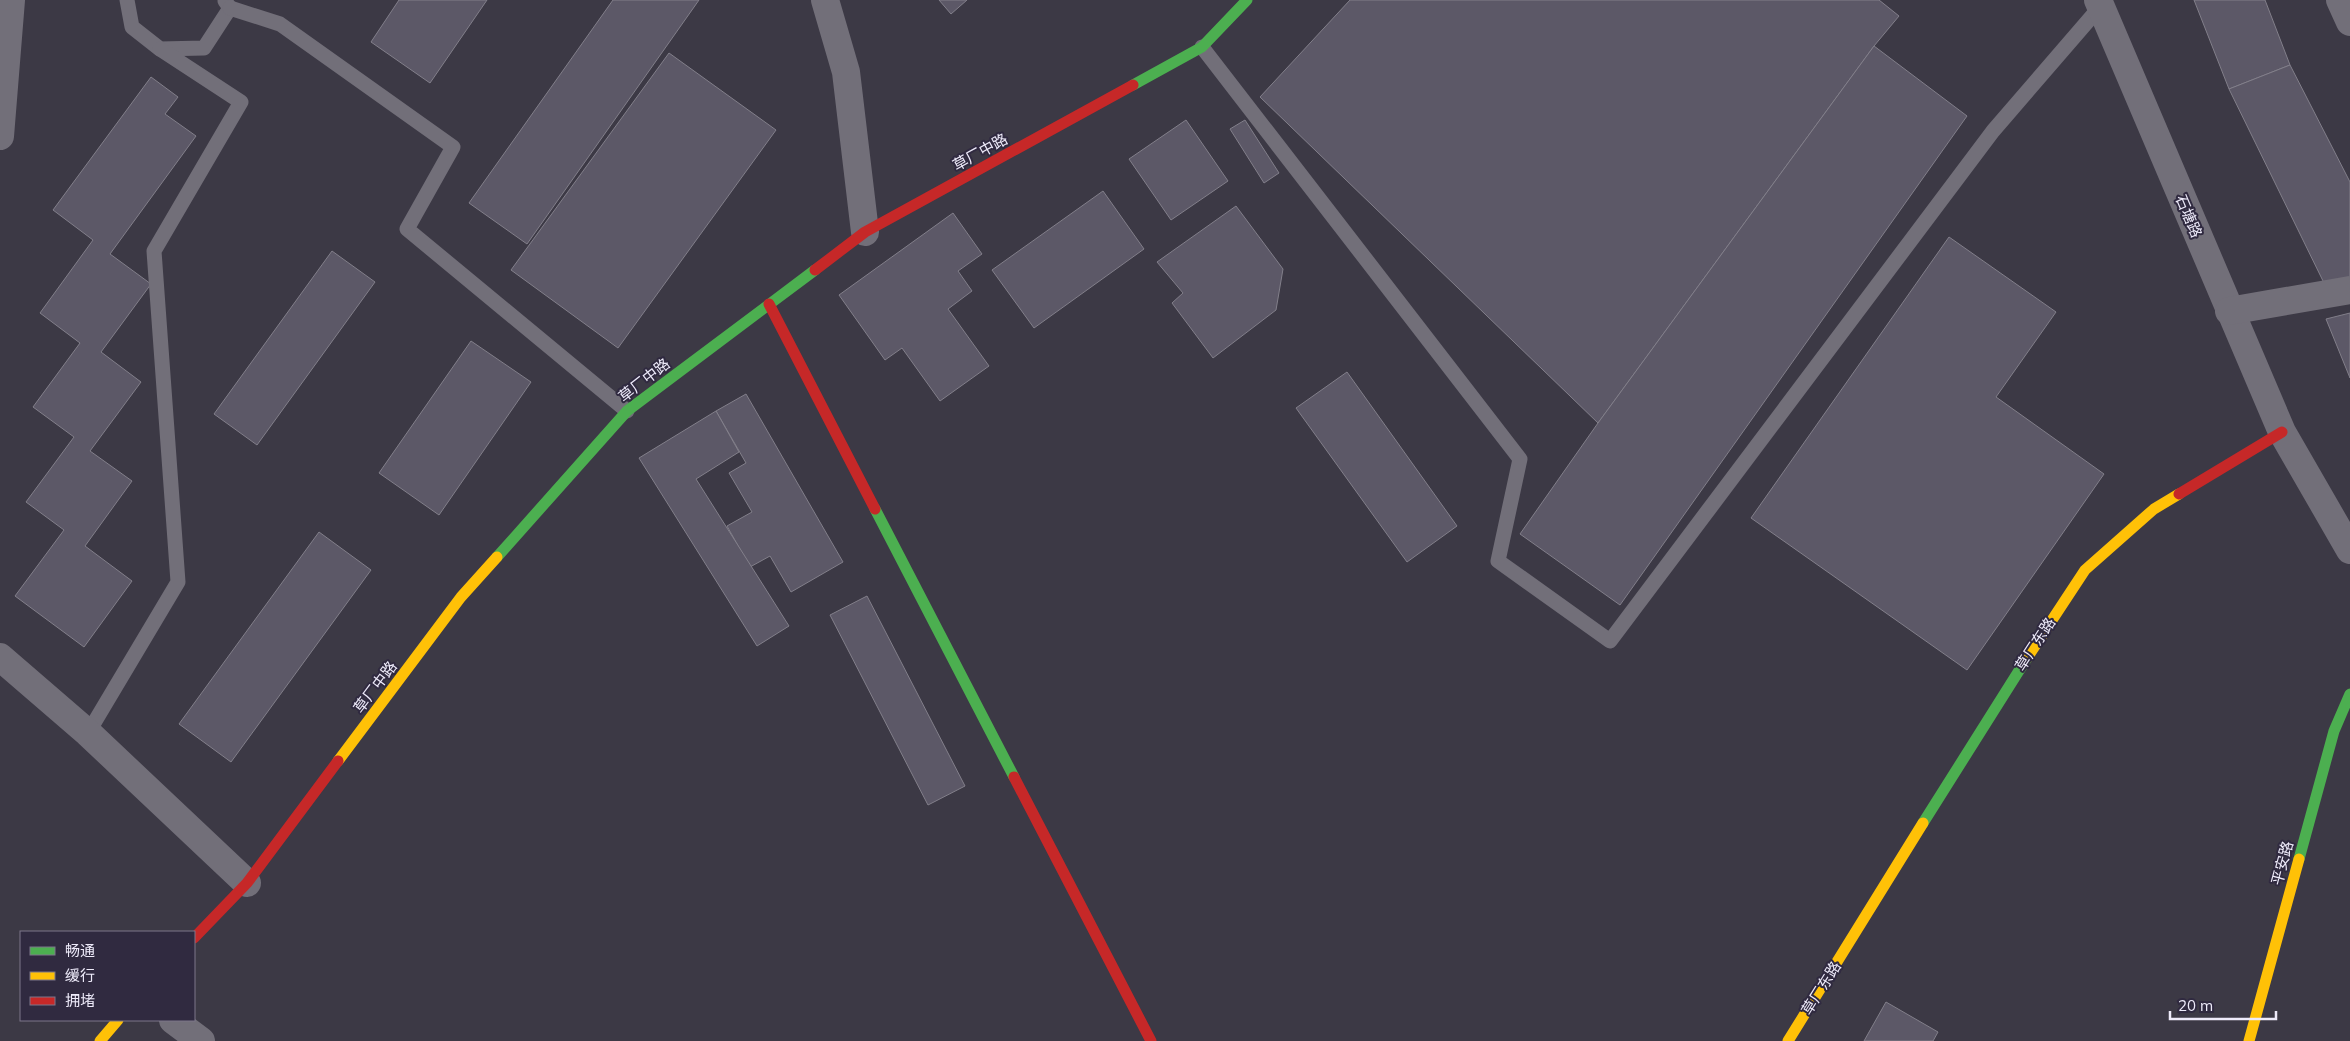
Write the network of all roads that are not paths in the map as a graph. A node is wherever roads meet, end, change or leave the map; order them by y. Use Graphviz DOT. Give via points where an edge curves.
graph roads {
  1 [pos="12,0"];
  2 [pos="127,0"];
  3 [pos="825,0"];
  4 [pos="1247,0"];
  5 [pos="2340,0"];
  6 [pos="2099,3"];
  7 [pos="227,4"];
  8 [pos="2350,22"];
  9 [pos="1202,47"];
  10 [pos="160,50"];
  11 [pos="0,136"];
  12 [pos="865,232"];
  13 [pos="2350,290"];
  14 [pos="769,304"];
  15 [pos="2229,310"];
  16 [pos="627,411"];
  17 [pos="2282,432"];
  18 [pos="2350,550"];
  19 [pos="0,657"];
  20 [pos="2350,694"];
  21 [pos="88,733"];
  22 [pos="247,882"];
  23 [pos="195,937"];
  24 [pos="117,1021"];
  25 [pos="174,1021"];
  26 [pos="100,1041"];
  27 [pos="201,1041"];
  28 [pos="1151,1041"];
  29 [pos="1788,1041"];
  30 [pos="2249,1041"];
  1 -- 11 [label="street"];
  2 -- 10 [label="lane" via="132,27"];
  3 -- 12 [label="street" via="846,72"];
  4 -- 9 [label="street, 草厂中路"];
  5 -- 8 [label="street"];
  6 -- 9 [label="lane" via="1993,131 1610,641 1498,561 1520,459"];
  6 -- 15 [label="street, 石塘路"];
  7 -- 10 [label="lane" via="204,48"];
  7 -- 16 [label="lane" via="280,24 453,147 407,229"];
  9 -- 12 [label="street, 草厂中路"];
  10 -- 21 [label="lane" via="241,102 154,251 178,582"];
  12 -- 14 [label="street, 草厂中路"];
  13 -- 15 [label="street"];
  14 -- 16 [label="street, 草厂中路"];
  14 -- 28 [label="street"];
  15 -- 17 [label="street, 石塘路"];
  16 -- 22 [label="street, 草厂中路" via="461,597"];
  17 -- 18 [label="street"];
  17 -- 29 [label="street, 草厂东路" via="2154,509 2084,570"];
  19 -- 21 [label="street"];
  20 -- 30 [label="street, 平安路" via="2334,731"];
  21 -- 22 [label="street"];
  22 -- 23 [label="street, 草厂中路"];
  24 -- 26 [label="street"];
  25 -- 27 [label="street"];
}
